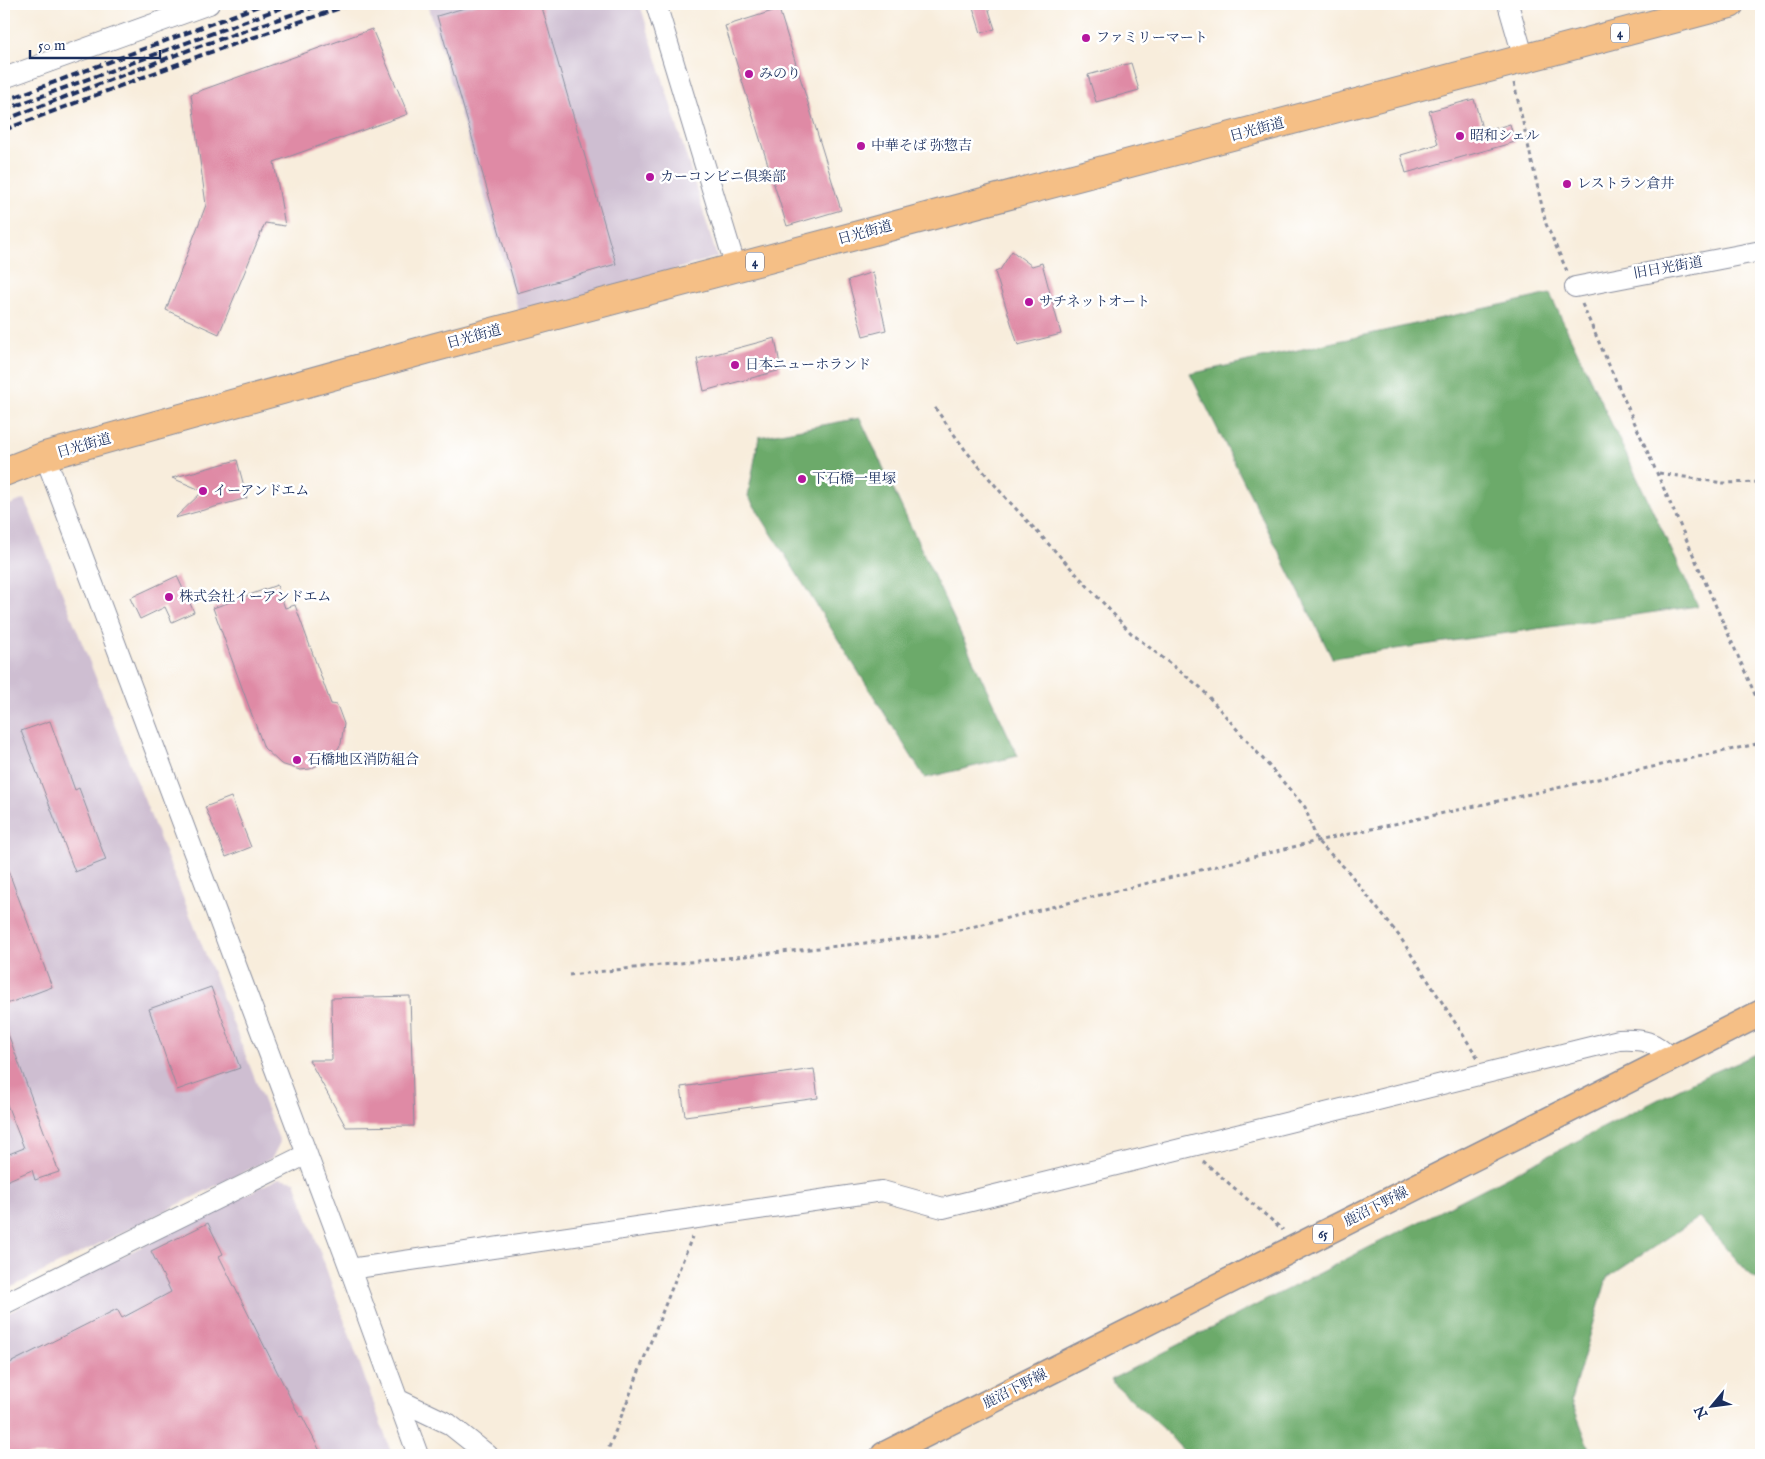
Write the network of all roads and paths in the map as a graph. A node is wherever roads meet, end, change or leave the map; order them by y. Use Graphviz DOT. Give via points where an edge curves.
graph roads {
  1 [pos="209,4"];
  2 [pos="656,4"];
  3 [pos="1508,4"];
  4 [pos="1730,4"];
  5 [pos="1524,59"];
  6 [pos="4,78"];
  7 [pos="1761,251"];
  8 [pos="736,268"];
  9 [pos="1574,287"];
  10 [pos="935,408"];
  11 [pos="45,456"];
  12 [pos="4,472"];
  13 [pos="1761,482"];
  14 [pos="1761,708"];
  15 [pos="1761,743"];
  16 [pos="1318,841"];
  17 [pos="569,975"];
  18 [pos="1761,1013"];
  19 [pos="1670,1058"];
  20 [pos="1492,1073"];
  21 [pos="1187,1148"];
  22 [pos="307,1154"];
  23 [pos="699,1218"];
  24 [pos="1300,1245"];
  25 [pos="350,1269"];
  26 [pos="4,1304"];
  27 [pos="397,1399"];
  28 [pos="418,1455"];
  29 [pos="488,1455"];
  30 [pos="606,1455"];
  31 [pos="884,1455"];
  1 -- 6 [label="street"];
  2 -- 8 [label="street"];
  3 -- 5 [label="street"];
  4 -- 5 [label="highway, 日光街道 / 4"];
  5 -- 8 [label="highway, 日光街道 / 4"];
  7 -- 9 [label="street, 旧日光街道"];
  8 -- 11 [label="highway, 日光街道 / 4" via="436,347"];
  10 -- 16 [label="path" via="961,445 1005,496 1131,634 1200,687 1305,807"];
  11 -- 12 [label="highway, 日光街道 / 4"];
  11 -- 22 [label="street"];
  13 -- 14 [label="path" via="1723,483 1658,473"];
  15 -- 16 [label="path"];
  16 -- 17 [label="path" via="939,935"];
  16 -- 20 [label="path" via="1347,870 1400,937 1486,1070"];
  18 -- 19 [label="main road, 鹿沼下野線 / 65"];
  19 -- 20 [label="street" via="1658,1045 1637,1039 1620,1040"];
  19 -- 24 [label="main road, 鹿沼下野線 / 65"];
  20 -- 21 [label="street"];
  21 -- 23 [label="street" via="943,1208 882,1191"];
  21 -- 24 [label="path"];
  22 -- 25 [label="street"];
  22 -- 26 [label="street"];
  23 -- 25 [label="street"];
  23 -- 30 [label="path"];
  24 -- 31 [label="main road, 鹿沼下野線 / 65"];
  25 -- 27 [label="street"];
  27 -- 28 [label="street"];
  27 -- 29 [label="street" via="449,1424"];
}
